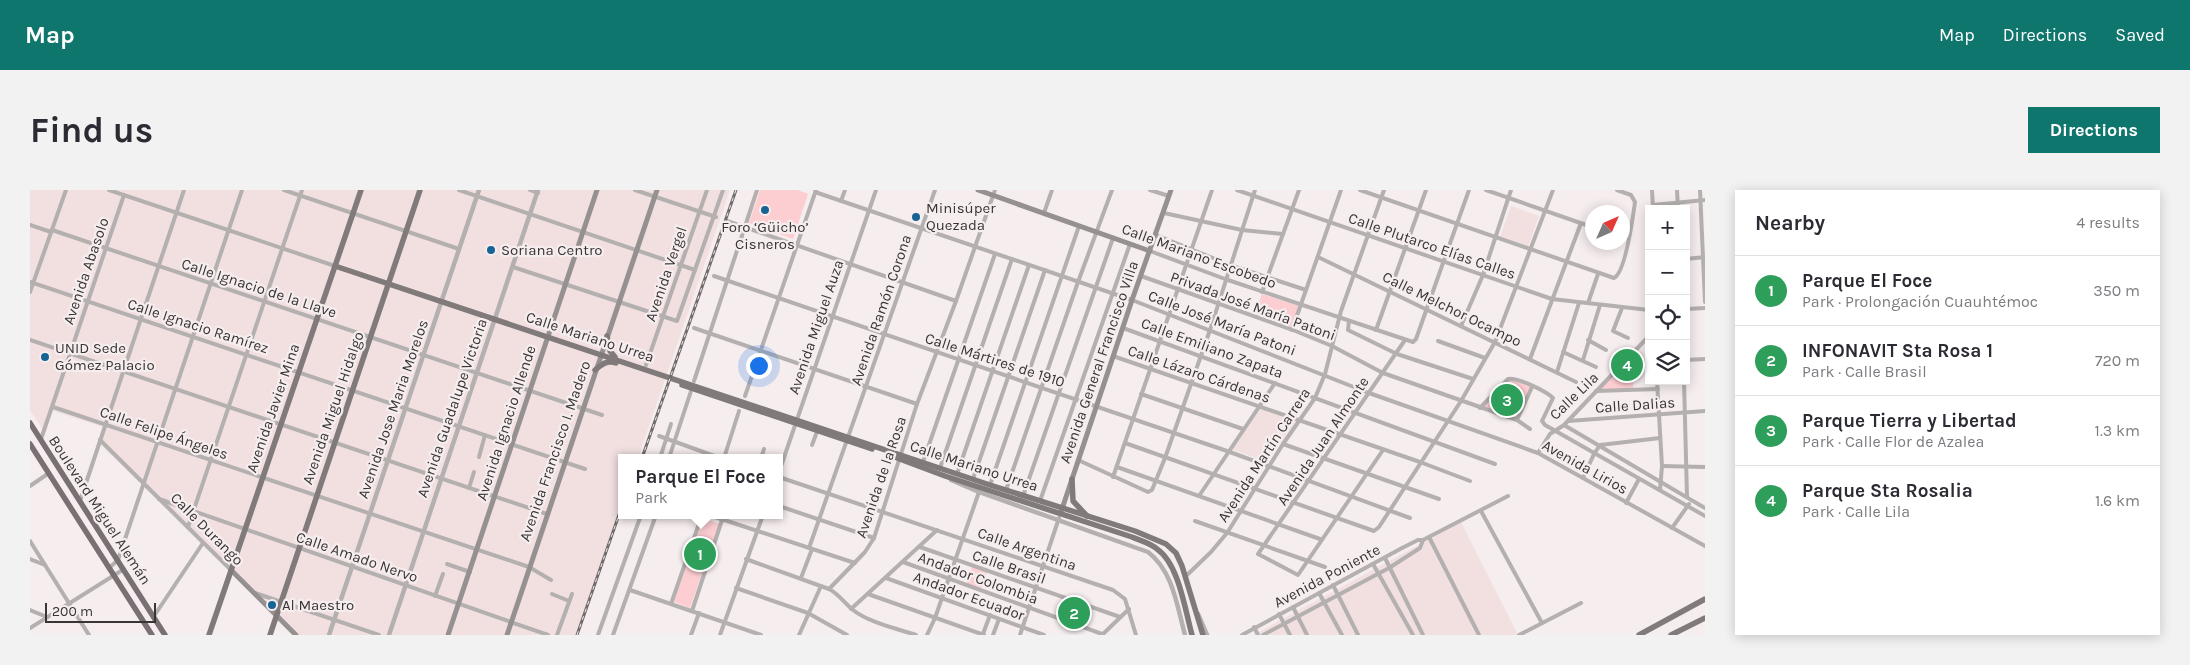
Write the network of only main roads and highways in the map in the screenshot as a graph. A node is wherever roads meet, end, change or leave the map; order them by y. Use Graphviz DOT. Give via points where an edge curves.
graph roads {
  1 [pos="361,190"];
  2 [pos="420,190"];
  3 [pos="597,190"];
  4 [pos="657,190"];
  5 [pos="978,190"];
  6 [pos="1171,190"];
  7 [pos="994,193"];
  8 [pos="1150,251"];
  9 [pos="335,266"];
  10 [pos="388,284"];
  11 [pos="548,336"];
  12 [pos="606,336"];
  13 [pos="600,354"];
  14 [pos="619,360"];
  15 [pos="595,370"];
  16 [pos="796,421"];
  17 [pos="30,423"];
  18 [pos="30,444"];
  19 [pos="900,456"];
  20 [pos="1072,479"];
  21 [pos="1060,515"];
  22 [pos="1088,518"];
  23 [pos="231,570"];
  24 [pos="1705,599"];
  25 [pos="1705,614"];
  26 [pos="276,615"];
  27 [pos="1702,619"];
  28 [pos="152,635"];
  29 [pos="166,635"];
  30 [pos="209,635"];
  31 [pos="270,635"];
  32 [pos="296,635"];
  33 [pos="448,635"];
  34 [pos="507,635"];
  35 [pos="1192,635"];
  36 [pos="1203,635"];
  37 [pos="1638,635"];
  38 [pos="1671,635"];
  1 -- 9 [label="main road, Avenida Javier Mina"];
  2 -- 10 [label="main road, Avenida Miguel Hidalgo"];
  3 -- 11 [label="main road, Avenida Ignacio Allende"];
  4 -- 12 [label="main road, Avenida Francisco I. Madero"];
  5 -- 7 [label="main road, Calle Mariano Escobedo"];
  6 -- 8 [label="main road, Avenida General Francisco Villa"];
  7 -- 8 [label="main road, Calle Mariano Escobedo"];
  8 -- 20 [label="main road, Avenida General Francisco Villa"];
  9 -- 10 [label="main road, Calle Mariano Urrea"];
  9 -- 23 [label="main road, Avenida Javier Mina"];
  10 -- 11 [label="main road, Calle Mariano Urrea"];
  10 -- 26 [label="main road, Avenida Miguel Hidalgo"];
  11 -- 13 [label="main road, Calle Mariano Urrea"];
  11 -- 33 [label="main road, Avenida Ignacio Allende"];
  12 -- 13 [label="main road, Avenida Francisco I. Madero"];
  12 -- 14 [label="main road" via="610,351"];
  13 -- 14 [label="main road, Calle Mariano Urrea"];
  13 -- 15 [label="main road, Avenida Francisco I. Madero"];
  14 -- 16 [label="main road, Calle Mariano Urrea"];
  15 -- 16 [label="main road, Calle Mariano Urrea" via="610,361"];
  15 -- 34 [label="main road, Avenida Francisco I. Madero"];
  16 -- 19 [label="main road, Calle Mariano Urrea"];
  17 -- 29 [label="highway, Boulevard Miguel Alemán"];
  18 -- 28 [label="highway, Boulevard Miguel Alemán"];
  19 -- 21 [label="main road, Calle Mariano Urrea" via="945,476"];
  19 -- 21 [label="main road, Calle Mariano Urrea" via="1040,501"];
  20 -- 21 [label="main road, Avenida General Francisco Villa"];
  20 -- 22 [label="main road" via="1073,501"];
  21 -- 22 [label="main road"];
  21 -- 35 [label="main road" via="1132,537 1157,549 1169,562"];
  22 -- 36 [label="main road" via="1135,531 1166,544 1178,557 1186,576"];
  23 -- 26 [label="main road, Calle Durango"];
  23 -- 30 [label="main road, Avenida Javier Mina"];
  24 -- 37 [label="main road"];
  25 -- 27 [label="main road"];
  26 -- 31 [label="main road, Avenida Miguel Hidalgo"];
  26 -- 32 [label="main road, Calle Durango"];
  27 -- 38 [label="main road"];
}
